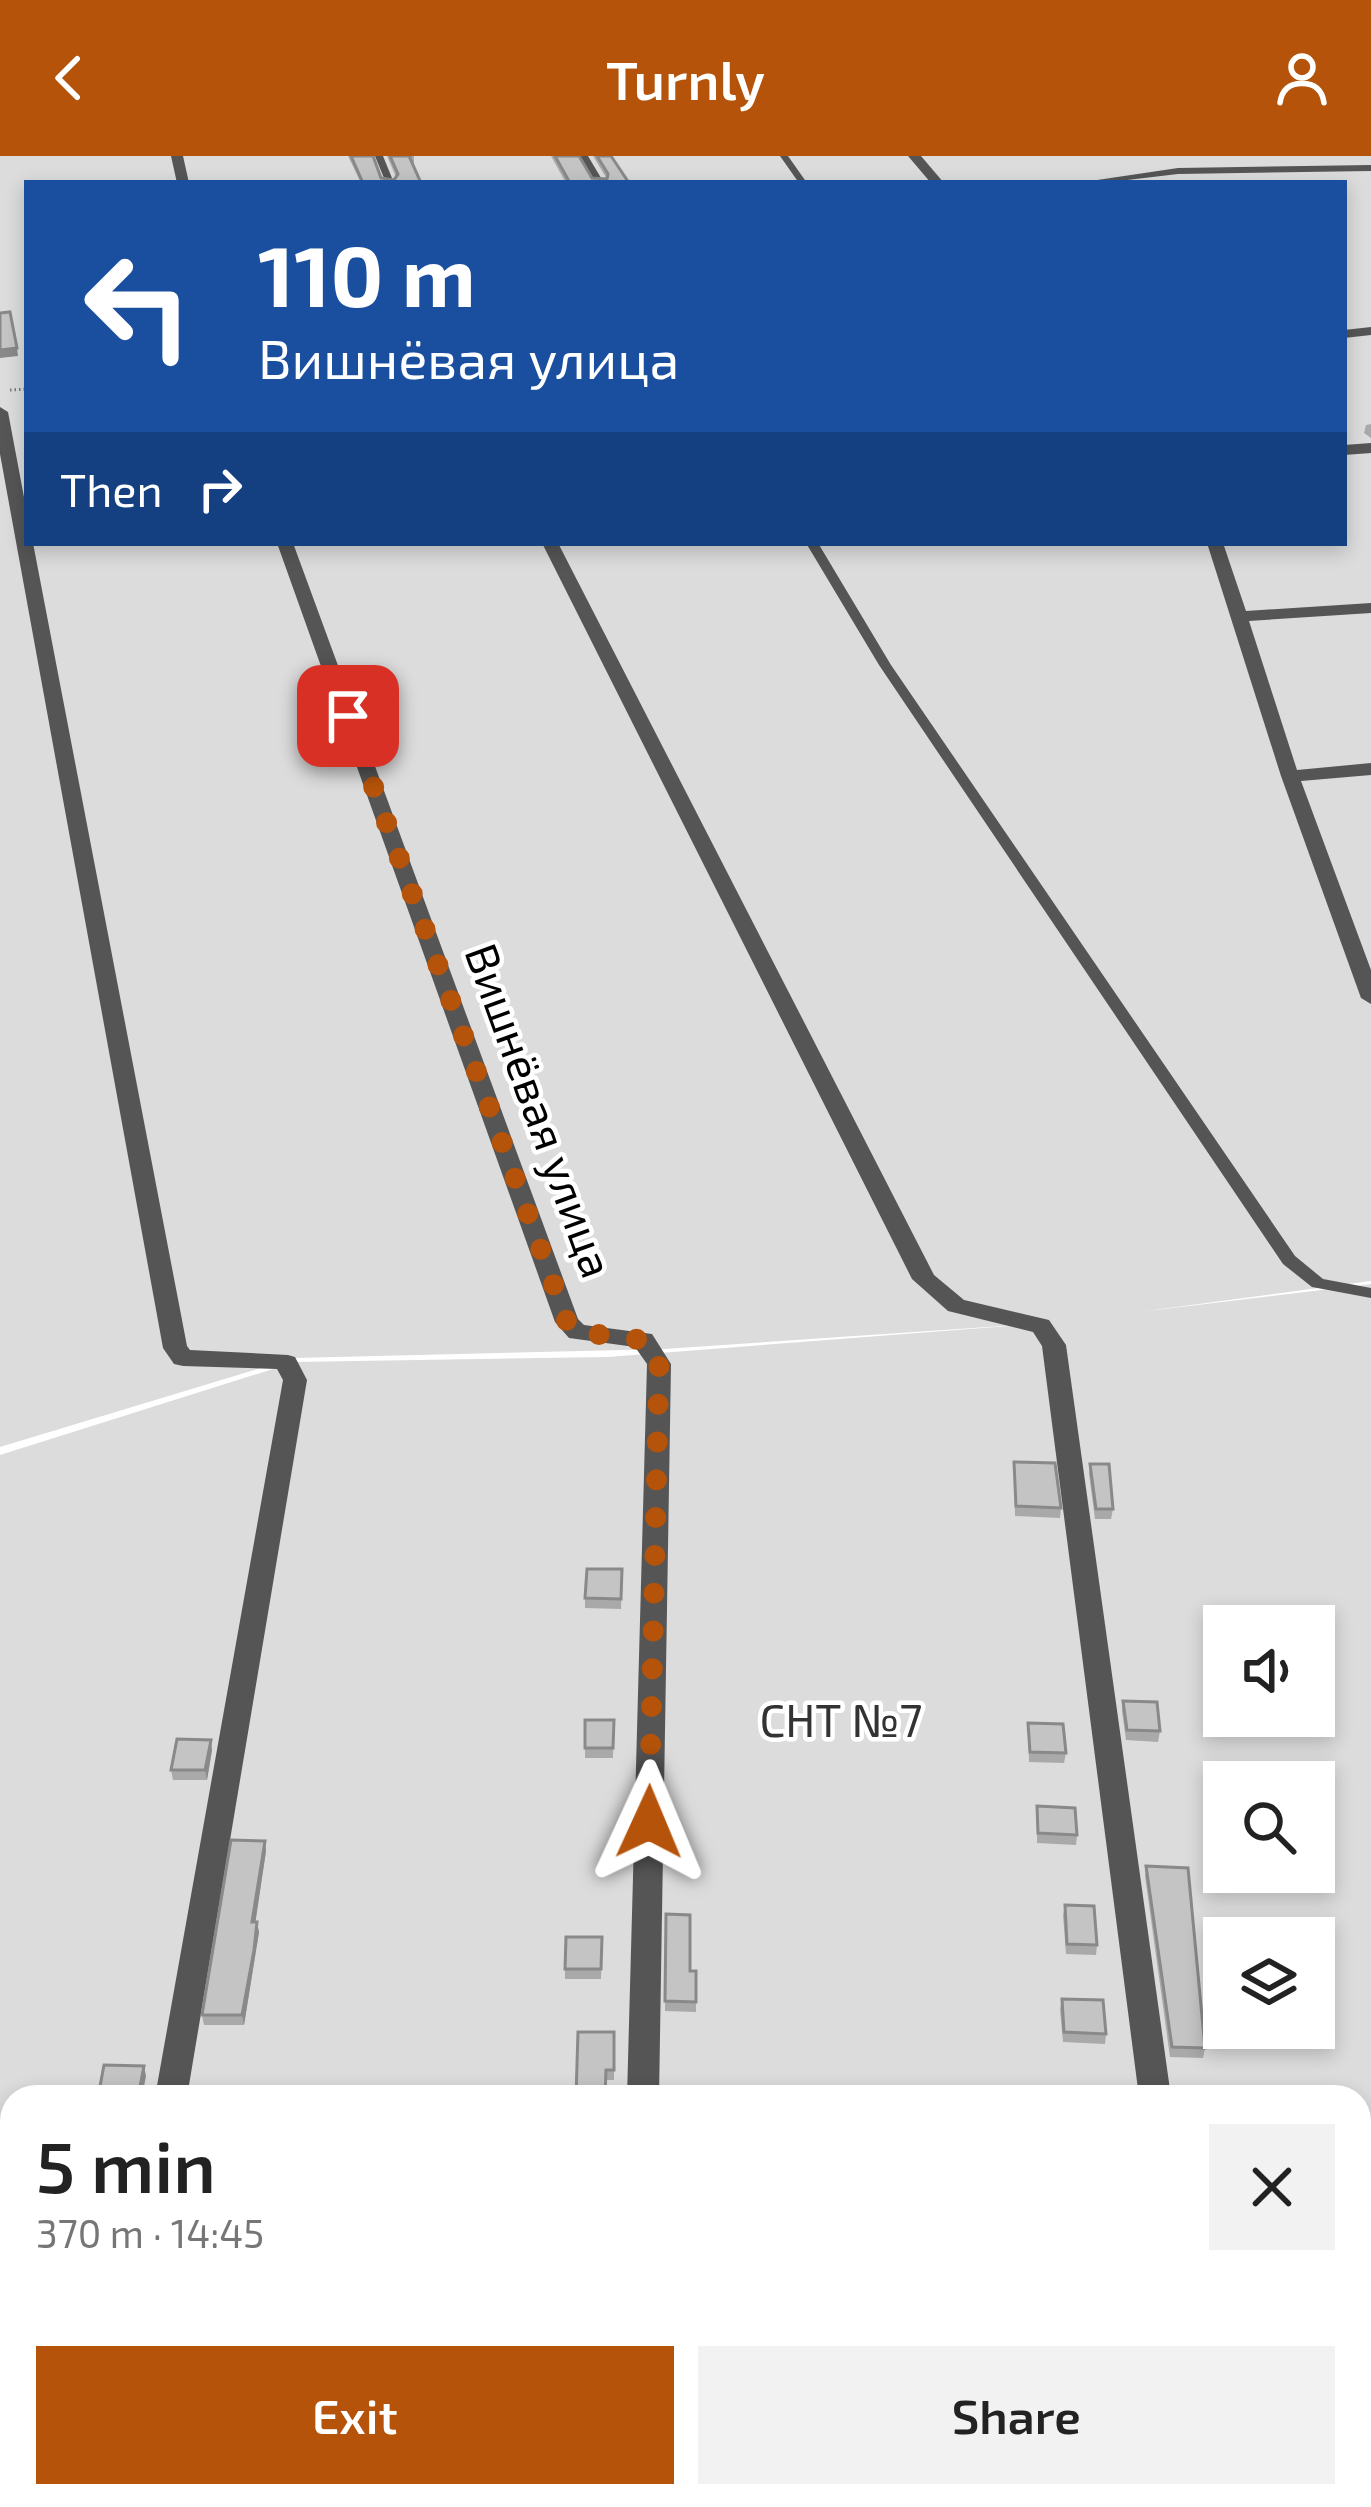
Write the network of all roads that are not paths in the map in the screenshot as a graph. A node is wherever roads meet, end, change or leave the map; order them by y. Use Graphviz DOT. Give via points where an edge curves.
graph roads {
  1 [pos="915,156"];
  2 [pos="1371,167"];
  3 [pos="935,180"];
  4 [pos="1105,180"];
  5 [pos="0,412"];
  6 [pos="24,540"];
  7 [pos="25,546"];
  8 [pos="286,546"];
  9 [pos="552,546"];
  10 [pos="814,546"];
  11 [pos="1215,546"];
  12 [pos="1371,608"];
  13 [pos="1238,617"];
  14 [pos="1371,770"];
  15 [pos="1289,776"];
  16 [pos="1371,998"];
  17 [pos="1371,1293"];
  18 [pos="173,2085"];
  19 [pos="643,2085"];
  20 [pos="1153,2085"];
  1 -- 3 [label="street"];
  2 -- 4 [label="lane"];
  5 -- 6 [label="street"];
  7 -- 18 [label="street" via="175,1348 183,1358 279,1361 295,1380"];
  8 -- 19 [label="street, Вишнёвая улица" via="567,1322 578,1332 643,1340 659,1364"];
  9 -- 20 [label="street" via="925,1280 956,1306 1041,1326 1054,1345"];
  10 -- 17 [label="lane" via="885,665 1289,1260 1318,1283"];
  11 -- 13 [label="street"];
  12 -- 13 [label="street"];
  13 -- 15 [label="street"];
  14 -- 15 [label="street"];
  15 -- 16 [label="street"];
}
